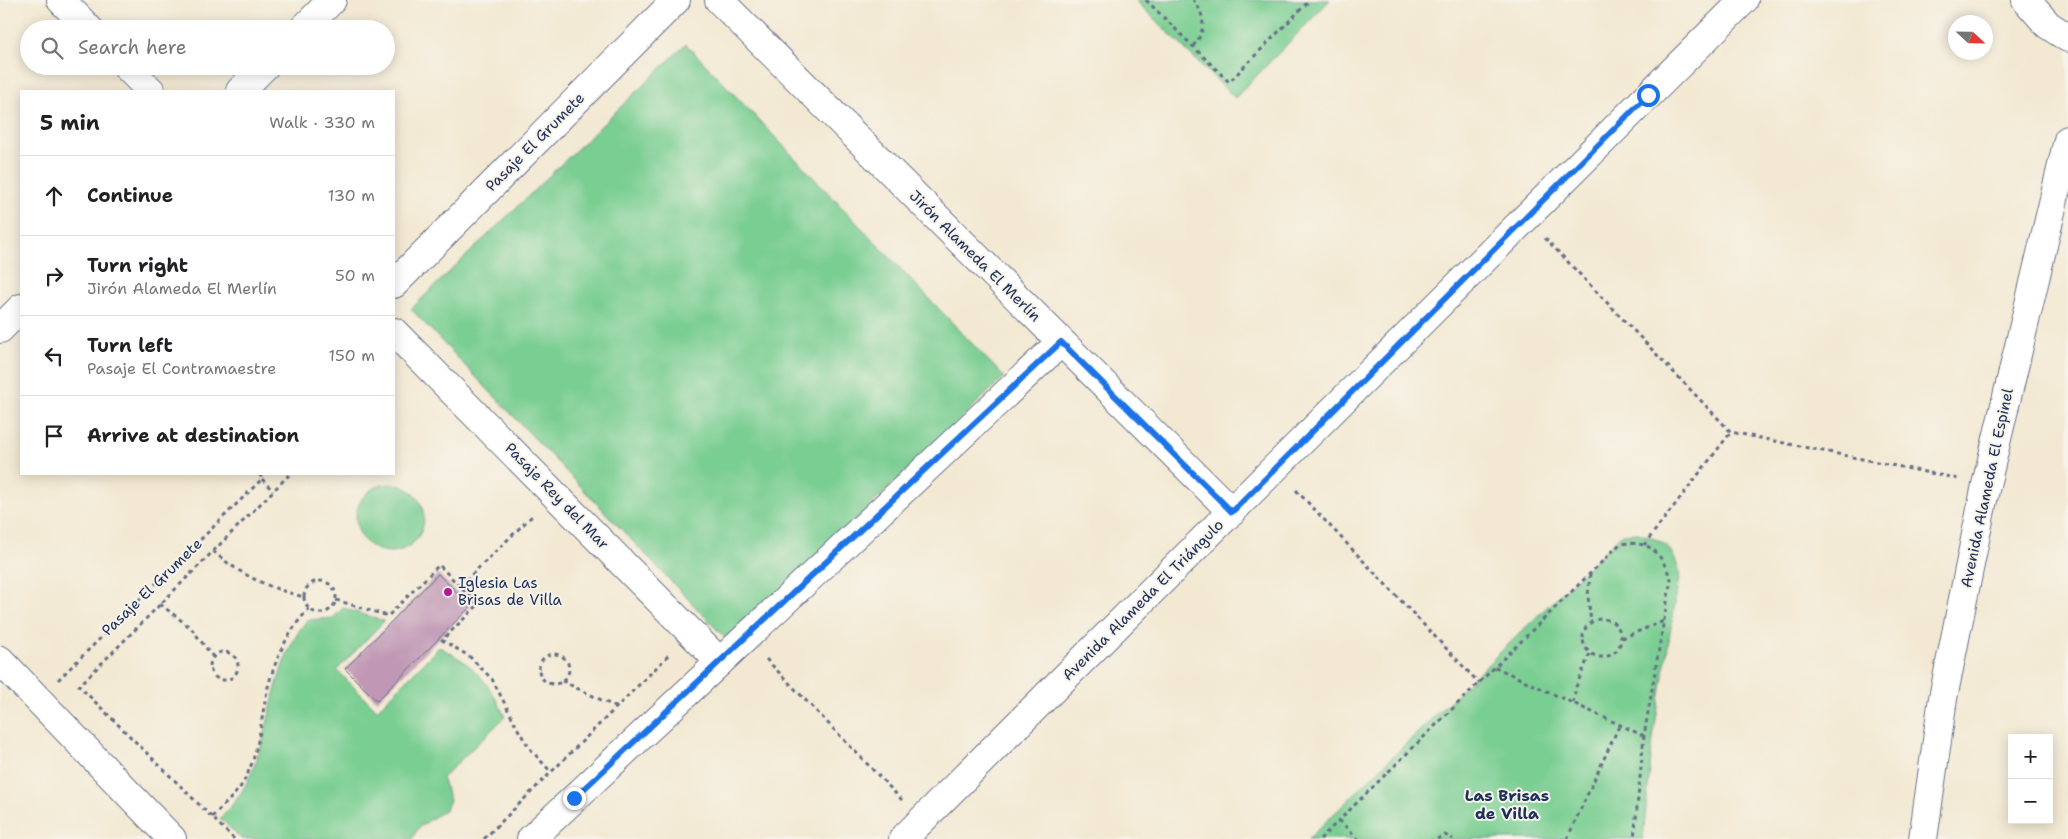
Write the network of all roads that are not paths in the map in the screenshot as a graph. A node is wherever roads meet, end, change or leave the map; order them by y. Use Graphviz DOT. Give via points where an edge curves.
graph roads {
  1 [pos="61,0"];
  2 [pos="332,0"];
  3 [pos="676,0"];
  4 [pos="719,0"];
  5 [pos="1744,0"];
  6 [pos="2026,0"];
  7 [pos="80,20"];
  8 [pos="312,20"];
  9 [pos="2068,38"];
  10 [pos="135,75"];
  11 [pos="256,75"];
  12 [pos="150,90"];
  13 [pos="241,90"];
  14 [pos="2068,145"];
  15 [pos="395,283"];
  16 [pos="20,309"];
  17 [pos="0,329"];
  18 [pos="395,333"];
  19 [pos="1061,342"];
  20 [pos="1232,512"];
  21 [pos="0,660"];
  22 [pos="720,662"];
  23 [pos="912,830"];
  24 [pos="172,839"];
  25 [pos="531,839"];
  26 [pos="1923,839"];
  1 -- 7 [label="street"];
  2 -- 8 [label="street"];
  3 -- 15 [label="street, Pasaje El Grumete"];
  4 -- 19 [label="street, Jirón Alameda El Merlín"];
  5 -- 20 [label="street, Avenida Alameda El Triángulo"];
  6 -- 9 [label="street" via="2048,25"];
  10 -- 12 [label="street"];
  11 -- 13 [label="street"];
  14 -- 26 [label="street, Avenida Alameda El Espinel" via="1986,485 1943,698"];
  16 -- 17 [label="street"];
  18 -- 22 [label="street, Pasaje Rey del Mar"];
  19 -- 20 [label="street, Jirón Alameda El Merlín"];
  19 -- 22 [label="street"];
  20 -- 23 [label="street, Avenida Alameda El Triángulo"];
  21 -- 24 [label="street"];
  22 -- 25 [label="street"];
}
